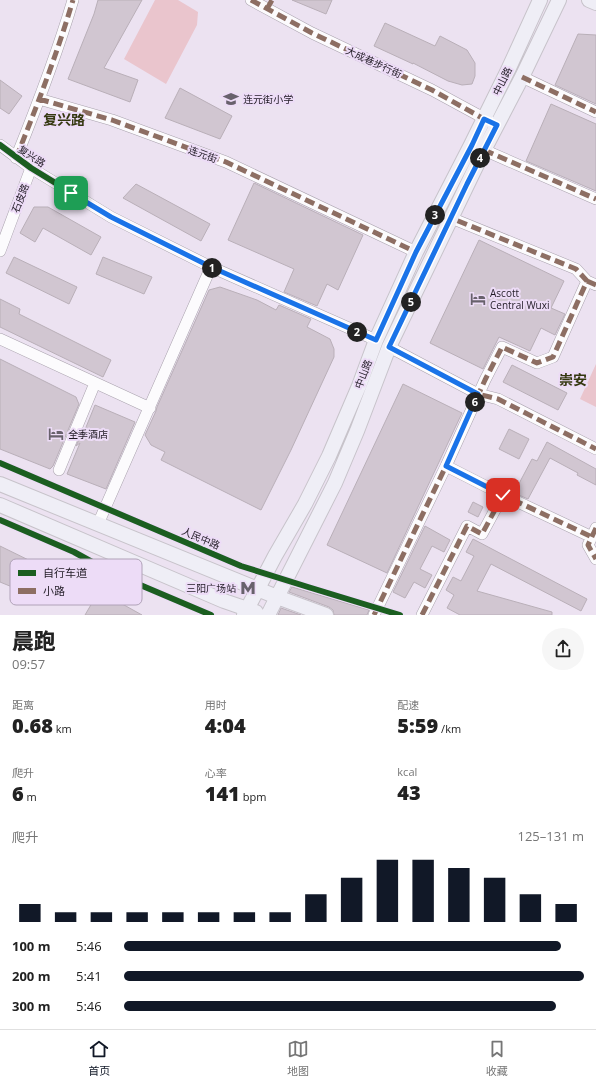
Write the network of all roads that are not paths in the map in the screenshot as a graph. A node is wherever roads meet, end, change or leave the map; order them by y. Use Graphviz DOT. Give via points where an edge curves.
graph roads {
  1 [pos="73,0"];
  2 [pos="251,0"];
  3 [pos="540,0"];
  4 [pos="559,0"];
  5 [pos="589,0"];
  6 [pos="596,3"];
  7 [pos="269,4"];
  8 [pos="522,77"];
  9 [pos="40,99"];
  10 [pos="596,112"];
  11 [pos="484,119"];
  12 [pos="497,125"];
  13 [pos="0,145"];
  14 [pos="484,150"];
  15 [pos="16,158"];
  16 [pos="31,168"];
  17 [pos="596,199"];
  18 [pos="451,218"];
  19 [pos="0,251"];
  20 [pos="416,252"];
  21 [pos="211,267"];
  22 [pos="591,283"];
  23 [pos="0,339"];
  24 [pos="376,340"];
  25 [pos="389,347"];
  26 [pos="95,383"];
  27 [pos="478,394"];
  28 [pos="150,408"];
  29 [pos="596,449"];
  30 [pos="446,466"];
  31 [pos="59,470"];
  32 [pos="0,484"];
  33 [pos="503,495"];
  34 [pos="0,505"];
  35 [pos="98,524"];
  36 [pos="594,532"];
  37 [pos="596,558"];
  38 [pos="126,559"];
  39 [pos="142,566"];
  40 [pos="258,589"];
  41 [pos="277,597"];
  42 [pos="246,612"];
  43 [pos="263,615"];
  44 [pos="268,615"];
  45 [pos="326,615"];
  46 [pos="374,615"];
  47 [pos="422,615"];
  1 -- 9 [label="street"];
  2 -- 7 [label="street, 大成巷步行街"];
  3 -- 11 [label="main road, 中山路"];
  4 -- 8 [label="main road, 中山路"];
  5 -- 6 [label="main road"];
  7 -- 11 [label="street, 大成巷步行街" via="312,33 432,90"];
  8 -- 10 [label="street"];
  8 -- 12 [label="main road, 中山路"];
  9 -- 15 [label="street"];
  9 -- 20 [label="street, 连元街" via="112,120 226,162"];
  11 -- 12 [label="street, 大成巷步行街"];
  11 -- 20 [label="main road, 中山路"];
  12 -- 14 [label="main road, 中山路"];
  13 -- 15 [label="street, 复兴路"];
  14 -- 17 [label="street"];
  14 -- 18 [label="main road, 中山路"];
  15 -- 16 [label="street, 复兴路"];
  16 -- 19 [label="street, 石皮路"];
  16 -- 21 [label="street, 复兴路" via="111,217"];
  18 -- 22 [label="street" via="576,269"];
  18 -- 25 [label="main road, 中山路"];
  20 -- 24 [label="main road, 中山路"];
  21 -- 24 [label="street, 复兴路"];
  21 -- 28 [label="street"];
  22 -- 27 [label="street" via="553,357 537,363 502,347"];
  23 -- 26 [label="street"];
  24 -- 40 [label="main road, 中山路" via="329,456"];
  25 -- 27 [label="street"];
  25 -- 41 [label="main road, 中山路" via="335,483"];
  26 -- 28 [label="street"];
  26 -- 31 [label="street"];
  27 -- 29 [label="street" via="498,399"];
  27 -- 30 [label="street"];
  28 -- 35 [label="street"];
  30 -- 33 [label="street"];
  30 -- 46 [label="street"];
  32 -- 35 [label="main road"];
  33 -- 36 [label="street"];
  33 -- 47 [label="street" via="482,534 467,526"];
  34 -- 38 [label="main road"];
  35 -- 40 [label="main road"];
  36 -- 37 [label="street" via="588,545"];
  39 -- 42 [label="main road"];
  40 -- 41 [label="main road"];
  40 -- 42 [label="main road, 中山路"];
  41 -- 44 [label="main road, 中山路"];
  41 -- 45 [label="main road"];
  42 -- 43 [label="main road"];
}
